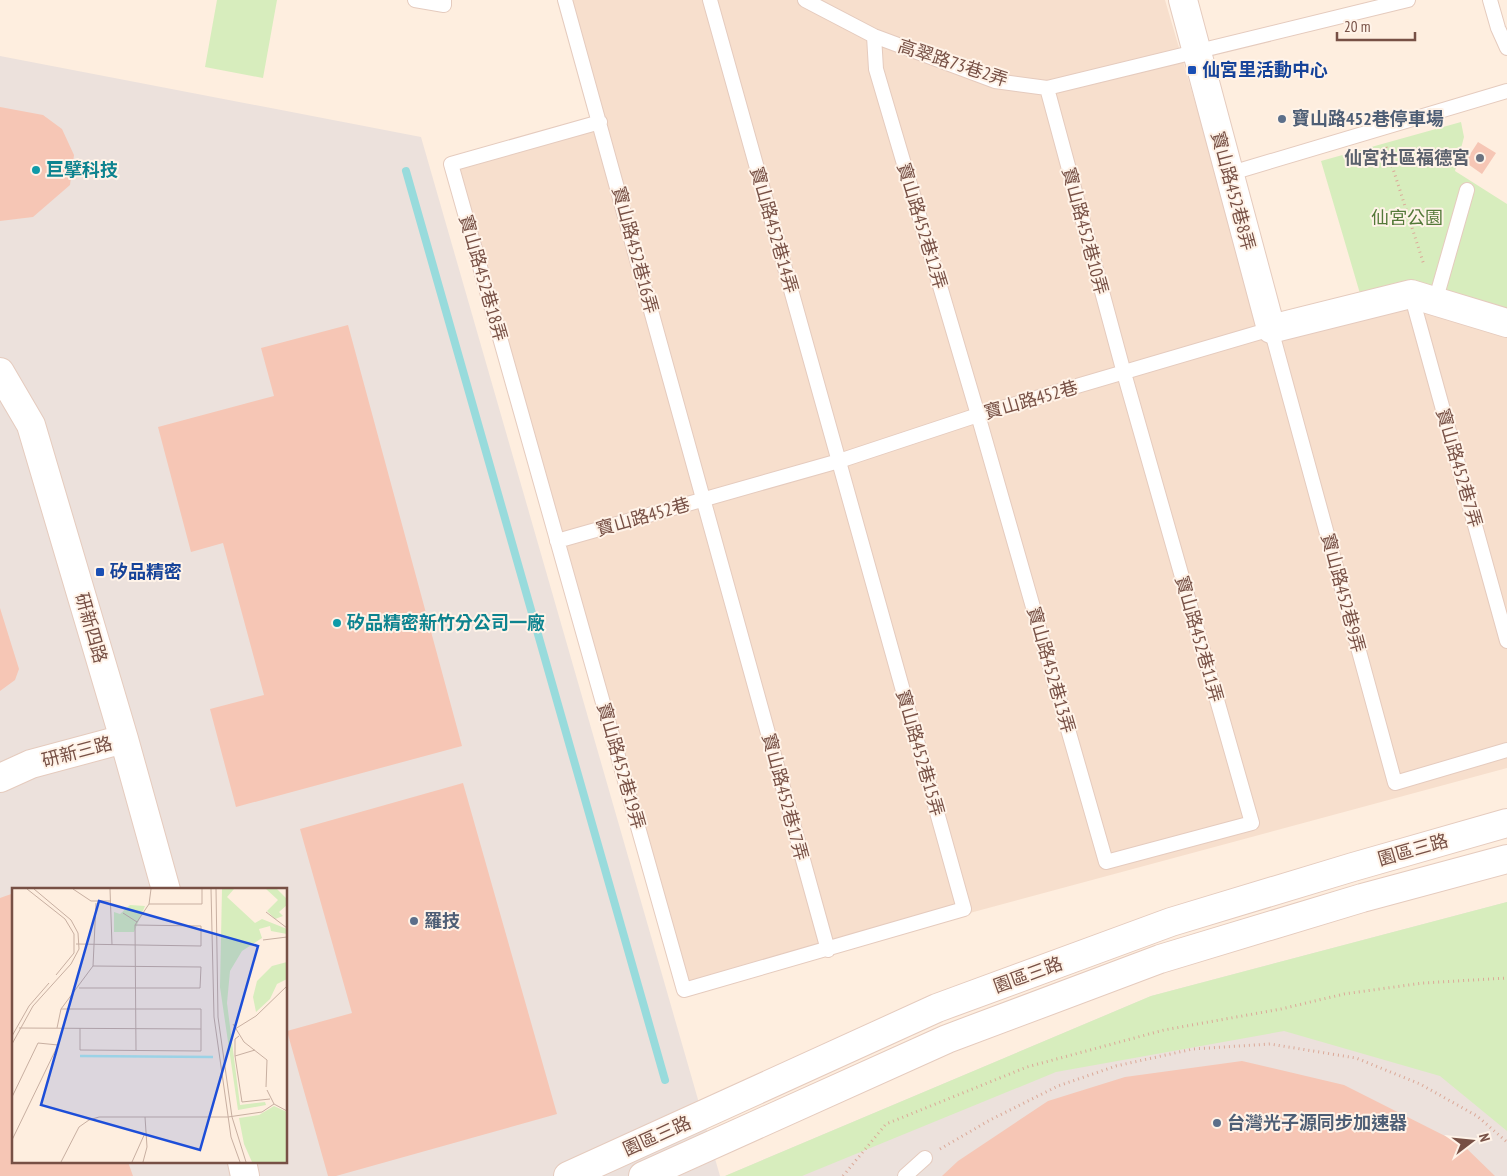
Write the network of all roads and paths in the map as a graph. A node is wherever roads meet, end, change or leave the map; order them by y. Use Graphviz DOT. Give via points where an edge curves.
graph roads {
  1 [pos="415,0"];
  2 [pos="566,0"];
  3 [pos="710,0"];
  4 [pos="805,0"];
  5 [pos="1182,0"];
  6 [pos="1408,0"];
  7 [pos="1490,0"];
  8 [pos="444,2"];
  9 [pos="874,36"];
  10 [pos="1507,48"];
  11 [pos="1195,52"];
  12 [pos="1047,88"];
  13 [pos="1507,92"];
  14 [pos="600,122"];
  15 [pos="1393,167"];
  16 [pos="1228,174"];
  17 [pos="1467,190"];
  18 [pos="1423,298"];
  19 [pos="1507,323"];
  20 [pos="1271,329"];
  21 [pos="0,372"];
  22 [pos="1124,374"];
  23 [pos="978,415"];
  24 [pos="838,461"];
  25 [pos="703,500"];
  26 [pos="557,541"];
  27 [pos="1507,641"];
  28 [pos="124,739"];
  29 [pos="1507,750"];
  30 [pos="31,764"];
  31 [pos="0,766"];
  32 [pos="0,778"];
  33 [pos="1507,823"];
  34 [pos="1170,845"];
  35 [pos="1507,859"];
  36 [pos="165,888"];
  37 [pos="828,950"];
  38 [pos="1507,978"];
  39 [pos="1507,1142"];
  40 [pos="925,1158"];
  41 [pos="568,1176"];
  42 [pos="643,1176"];
  43 [pos="843,1176"];
  44 [pos="905,1176"];
  1 -- 8 [label="lane"];
  2 -- 14 [label="lane, 寶山路452巷16弄"];
  3 -- 24 [label="lane, 寶山路452巷14弄"];
  4 -- 9 [label="lane, 高翠路73巷2弄"];
  5 -- 11 [label="street, 寶山路452巷8弄"];
  6 -- 11 [label="lane, 高翠路73巷2弄"];
  7 -- 10 [label="lane"];
  9 -- 12 [label="lane, 高翠路73巷2弄" via="995,81"];
  9 -- 23 [label="lane, 寶山路452巷12弄" via="876,70"];
  11 -- 12 [label="lane, 高翠路73巷2弄"];
  11 -- 16 [label="street, 寶山路452巷8弄"];
  12 -- 22 [label="lane, 寶山路452巷10弄"];
  13 -- 16 [label="lane"];
  14 -- 25 [label="lane, 寶山路452巷16弄"];
  14 -- 26 [label="lane, 寶山路452巷18弄" via="451,164"];
  15 -- 18 [label="path"];
  16 -- 20 [label="street, 寶山路452巷8弄"];
  17 -- 18 [label="lane"];
  18 -- 19 [label="street"];
  18 -- 20 [label="street, 寶山路452巷"];
  18 -- 27 [label="lane, 寶山路452巷7弄"];
  20 -- 22 [label="lane, 寶山路452巷"];
  20 -- 29 [label="lane, 寶山路452巷9弄" via="1395,783"];
  21 -- 28 [label="street, 研新四路" via="31,425"];
  22 -- 23 [label="lane, 寶山路452巷"];
  22 -- 34 [label="lane, 寶山路452巷11弄" via="1252,823"];
  23 -- 24 [label="lane, 寶山路452巷"];
  23 -- 34 [label="lane, 寶山路452巷13弄" via="1106,862"];
  24 -- 25 [label="lane, 寶山路452巷"];
  24 -- 37 [label="lane, 寶山路452巷15弄" via="964,909"];
  25 -- 26 [label="lane, 寶山路452巷"];
  25 -- 37 [label="lane, 寶山路452巷17弄"];
  26 -- 37 [label="lane, 寶山路452巷19弄" via="684,990"];
  28 -- 30 [label="street, 研新三路"];
  28 -- 36 [label="street, 研新四路"];
  30 -- 31 [label="street, 研新三路"];
  30 -- 32 [label="street, 研新三路"];
  33 -- 41 [label="street, 園區三路" via="1172,922 937,1008"];
  35 -- 42 [label="street, 園區三路" via="1362,898 1160,959 946,1040"];
  38 -- 43 [label="path" via="1423,983 1344,994 1164,1030 1027,1067 886,1124"];
  39 -- 40 [label="path" via="1477,1116 1420,1084 1356,1058 1270,1044 1193,1049 1116,1066 1058,1086"];
  40 -- 44 [label="lane"];
}
